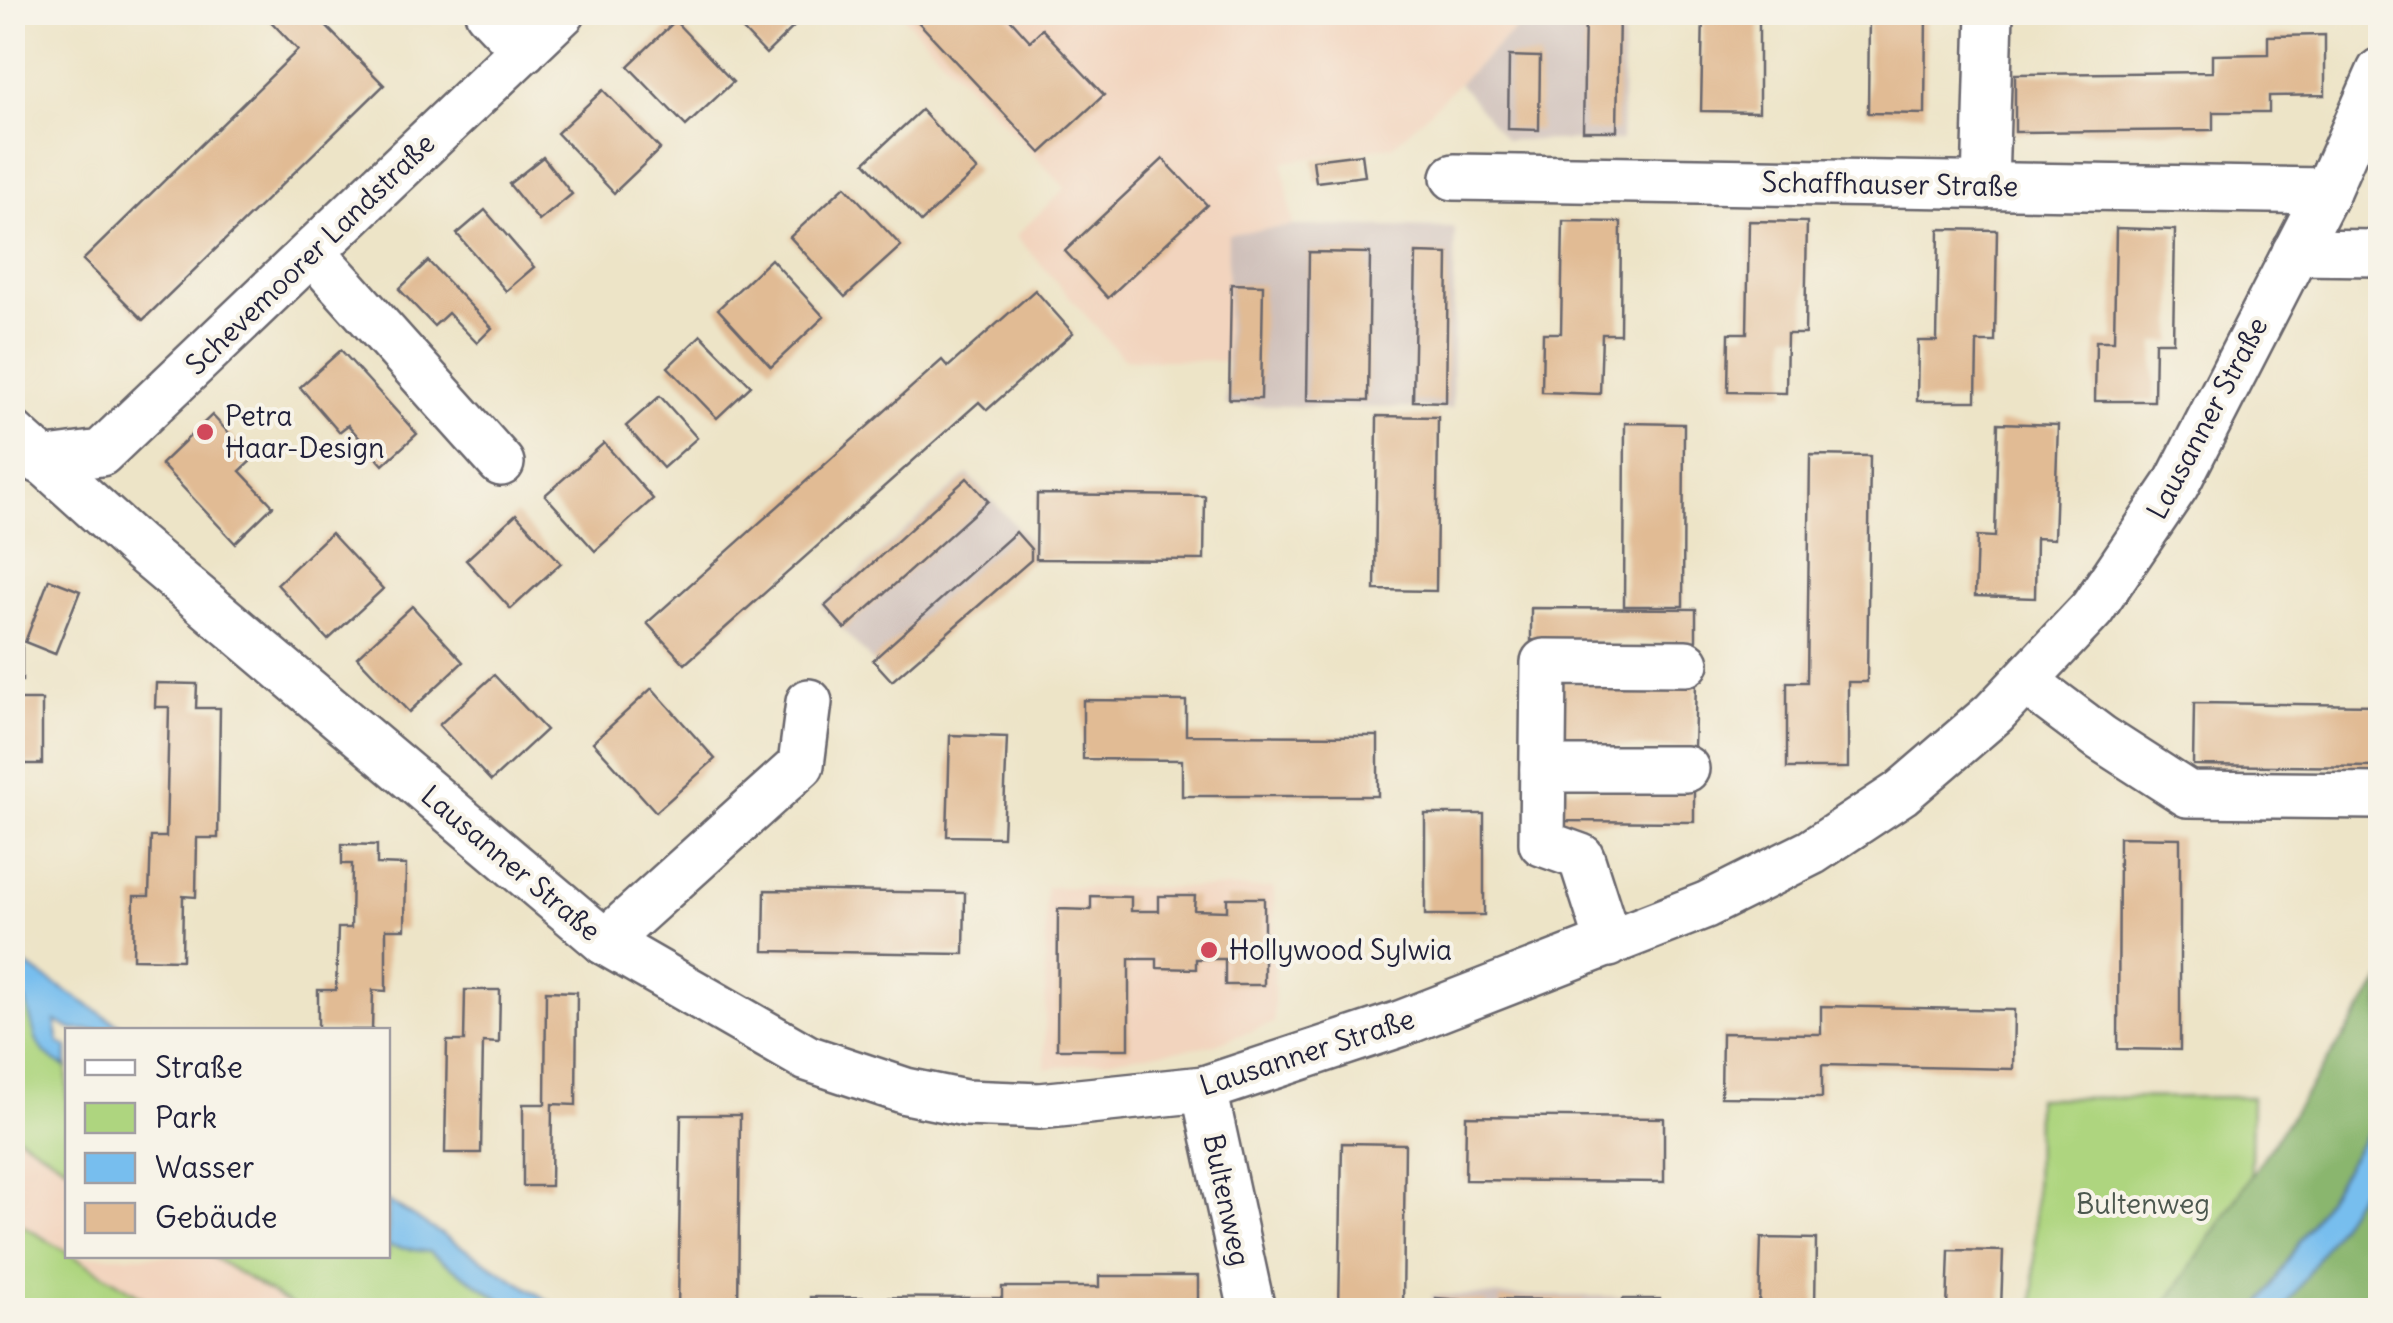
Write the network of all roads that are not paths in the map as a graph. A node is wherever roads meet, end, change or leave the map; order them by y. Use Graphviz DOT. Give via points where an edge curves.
graph roads {
  1 [pos="488,12"];
  2 [pos="563,12"];
  3 [pos="1990,12"];
  4 [pos="524,50"];
  5 [pos="2380,71"];
  6 [pos="1454,177"];
  7 [pos="1985,186"];
  8 [pos="2327,191"];
  9 [pos="312,252"];
  10 [pos="2295,252"];
  11 [pos="2380,253"];
  12 [pos="26,447"];
  13 [pos="501,462"];
  14 [pos="1686,662"];
  15 [pos="2024,681"];
  16 [pos="809,702"];
  17 [pos="1543,769"];
  18 [pos="1686,770"];
  19 [pos="2380,796"];
  20 [pos="606,942"];
  21 [pos="1609,944"];
  22 [pos="1204,1089"];
  23 [pos="1252,1310"];
  1 -- 4 [label="street"];
  2 -- 4 [label="street, Schevemoorer Landstraße"];
  3 -- 7 [label="street"];
  4 -- 9 [label="street, Schevemoorer Landstraße"];
  5 -- 8 [label="street, Lausanner Straße"];
  6 -- 7 [label="street, Schaffhauser Straße"];
  7 -- 8 [label="street, Schaffhauser Straße"];
  8 -- 10 [label="street, Lausanner Straße"];
  9 -- 12 [label="street, Schevemoorer Landstraße" via="101,453"];
  9 -- 13 [label="street"];
  10 -- 11 [label="street"];
  10 -- 15 [label="street, Lausanner Straße" via="2176,486 2092,608"];
  12 -- 20 [label="street, Lausanner Straße"];
  14 -- 17 [label="street" via="1544,662"];
  15 -- 19 [label="street" via="2188,794"];
  15 -- 21 [label="street, Lausanner Straße" via="1900,793 1812,852"];
  16 -- 20 [label="street" via="801,765"];
  17 -- 18 [label="street"];
  17 -- 21 [label="street" via="1542,844 1581,856"];
  20 -- 22 [label="street, Lausanner Straße" via="807,1058 906,1091 965,1103 1040,1106"];
  21 -- 22 [label="street, Lausanner Straße"];
  22 -- 23 [label="street, Bultenweg"];
}
